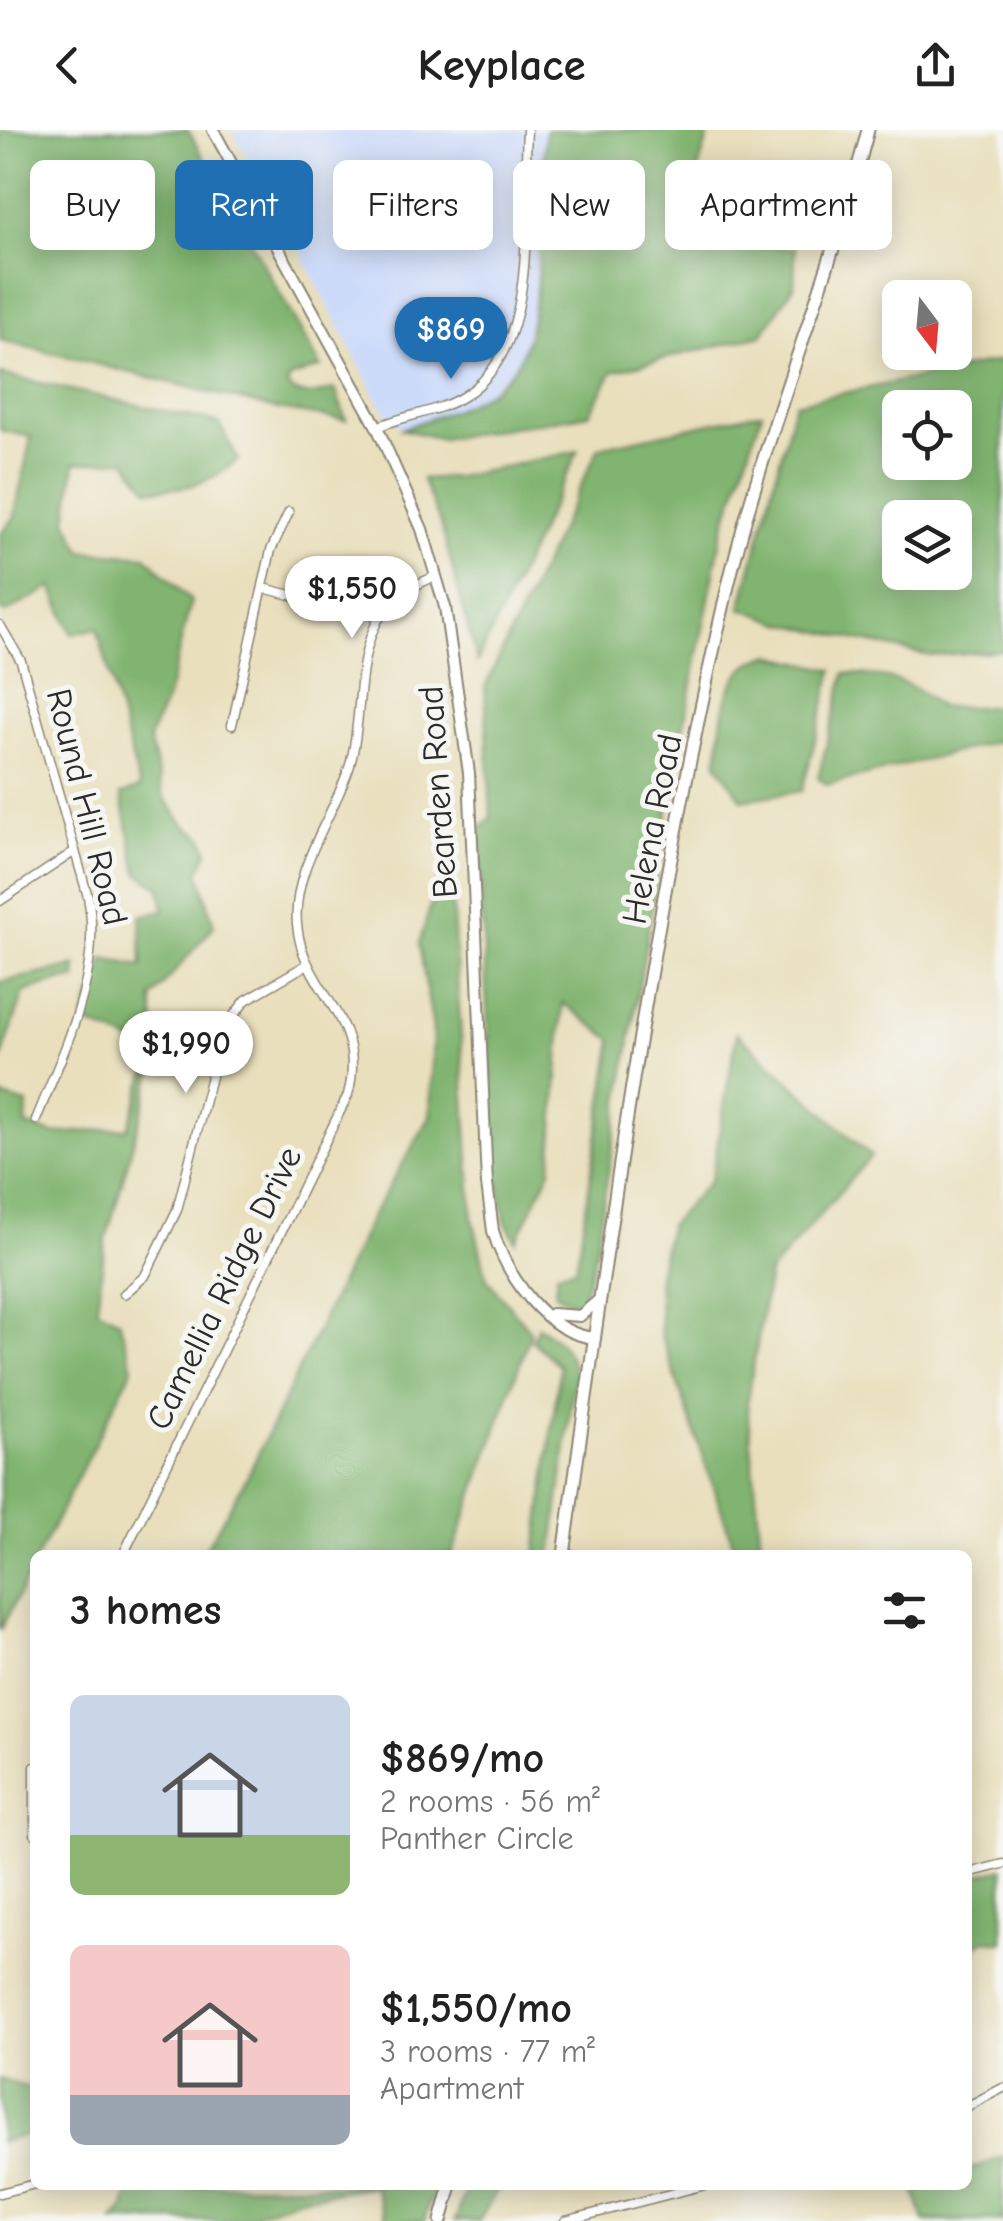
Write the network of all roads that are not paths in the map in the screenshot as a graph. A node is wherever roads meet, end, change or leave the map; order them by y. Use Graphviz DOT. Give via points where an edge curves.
graph roads {
  1 [pos="213,130"];
  2 [pos="527,130"];
  3 [pos="868,130"];
  4 [pos="377,427"];
  5 [pos="289,512"];
  6 [pos="436,576"];
  7 [pos="263,588"];
  8 [pos="380,617"];
  9 [pos="0,624"];
  10 [pos="232,725"];
  11 [pos="75,850"];
  12 [pos="0,901"];
  13 [pos="308,964"];
  14 [pos="36,1120"];
  15 [pos="124,1294"];
  16 [pos="600,1299"];
  17 [pos="547,1312"];
  18 [pos="595,1338"];
  19 [pos="124,1550"];
  20 [pos="565,1550"];
  21 [pos="1003,1864"];
  22 [pos="972,1872"];
  23 [pos="1003,2088"];
  24 [pos="972,2104"];
  25 [pos="30,2185"];
  26 [pos="450,2190"];
  27 [pos="686,2190"];
  28 [pos="0,2193"];
  29 [pos="441,2221"];
  30 [pos="565,2221"];
  1 -- 4 [label="street, Bearden Road"];
  2 -- 4 [label="street" via="518,315 502,358 467,395"];
  3 -- 16 [label="main road, Helena Road" via="728,588 641,1029"];
  4 -- 6 [label="street, Bearden Road"];
  5 -- 7 [label="street"];
  6 -- 8 [label="street" via="399,595"];
  6 -- 17 [label="street, Bearden Road" via="468,758 490,1220 512,1276"];
  7 -- 8 [label="street"];
  7 -- 10 [label="street"];
  8 -- 13 [label="street, Camellia Ridge Drive" via="350,762 298,895 297,925"];
  9 -- 11 [label="street, Round Hill Road" via="21,661"];
  11 -- 12 [label="street"];
  11 -- 14 [label="street, Round Hill Road" via="92,914 90,970"];
  13 -- 15 [label="street" via="246,1000 223,1029 177,1210 146,1276"];
  13 -- 19 [label="street, Camellia Ridge Drive" via="348,1033 348,1095"];
  16 -- 17 [label="street" via="580,1316"];
  16 -- 18 [label="main road, Helena Road"];
  17 -- 18 [label="street, Bearden Road"];
  18 -- 20 [label="main road, Helena Road"];
  21 -- 22 [label="street"];
  23 -- 24 [label="street"];
  25 -- 28 [label="street"];
  26 -- 29 [label="main road"];
  27 -- 30 [label="street"];
}
